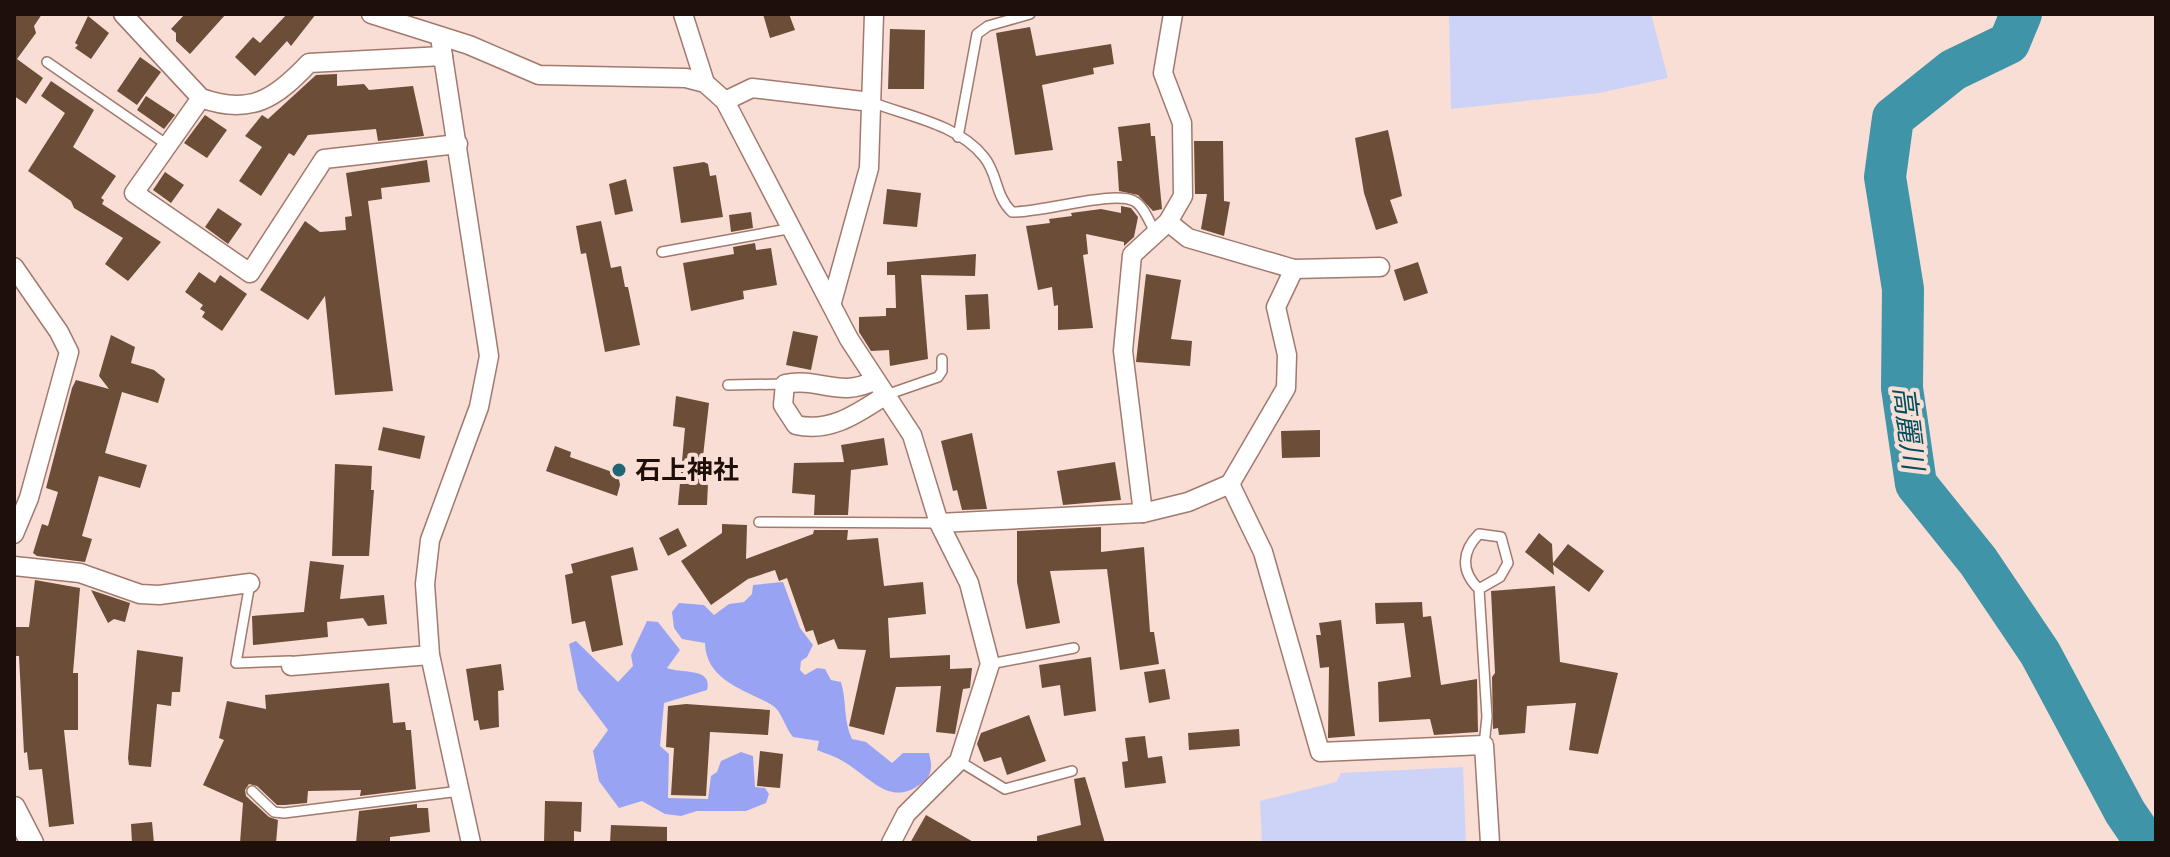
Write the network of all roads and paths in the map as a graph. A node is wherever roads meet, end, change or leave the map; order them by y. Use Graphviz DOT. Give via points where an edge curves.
graph roads {
  1 [pos="371,14"];
  2 [pos="683,14"];
  3 [pos="874,14"];
  4 [pos="1030,14"];
  5 [pos="1173,14"];
  6 [pos="128,15"];
  7 [pos="440,37"];
  8 [pos="443,56"];
  9 [pos="47,62"];
  10 [pos="705,83"];
  11 [pos="201,98"];
  12 [pos="725,101"];
  13 [pos="871,102"];
  14 [pos="958,137"];
  15 [pos="166,144"];
  16 [pos="458,144"];
  17 [pos="1161,227"];
  18 [pos="793,228"];
  19 [pos="662,252"];
  20 [pos="14,267"];
  21 [pos="1380,267"];
  22 [pos="1294,269"];
  23 [pos="832,302"];
  24 [pos="942,359"];
  25 [pos="785,384"];
  26 [pos="728,385"];
  27 [pos="881,387"];
  28 [pos="1230,484"];
  29 [pos="1143,513"];
  30 [pos="759,522"];
  31 [pos="939,523"];
  32 [pos="14,534"];
  33 [pos="14,566"];
  34 [pos="250,583"];
  35 [pos="1479,589"];
  36 [pos="1074,648"];
  37 [pos="430,655"];
  38 [pos="990,664"];
  39 [pos="291,666"];
  40 [pos="1484,745"];
  41 [pos="959,761"];
  42 [pos="1072,771"];
  43 [pos="252,791"];
  44 [pos="460,791"];
  45 [pos="14,808"];
  46 [pos="32,843"];
  47 [pos="471,843"];
  48 [pos="891,843"];
  49 [pos="1490,843"];
  1 -- 7 [label="street"];
  2 -- 10 [label="street"];
  3 -- 13 [label="street"];
  4 -- 14 [label="lane" via="977,34"];
  5 -- 17 [label="street" via="1163,73 1182,123 1184,180 1183,196"];
  6 -- 11 [label="street"];
  7 -- 8 [label="street"];
  7 -- 10 [label="street" via="539,75 686,78"];
  8 -- 11 [label="street" via="309,63 285,89 258,103 231,106"];
  8 -- 16 [label="street"];
  9 -- 15 [label="lane"];
  10 -- 12 [label="street"];
  11 -- 15 [label="street"];
  12 -- 13 [label="street" via="752,88"];
  12 -- 18 [label="street"];
  13 -- 14 [label="lane"];
  13 -- 23 [label="street" via="869,168"];
  14 -- 17 [label="lane" via="985,158 999,195 1012,212 1130,199"];
  15 -- 16 [label="street" via="134,193 250,273 324,159"];
  16 -- 37 [label="street" via="489,356 479,407 427,553"];
  17 -- 22 [label="street"];
  17 -- 29 [label="street" via="1132,255 1123,351"];
  18 -- 19 [label="lane"];
  18 -- 23 [label="street"];
  20 -- 32 [label="street" via="69,352"];
  21 -- 22 [label="street"];
  22 -- 28 [label="street" via="1276,307 1287,355 1286,388"];
  23 -- 27 [label="street"];
  24 -- 27 [label="lane" via="938,377"];
  25 -- 26 [label="lane"];
  25 -- 27 [label="street" via="810,382 845,390"];
  25 -- 27 [label="street" via="783,405 789,417 809,428 849,418"];
  27 -- 31 [label="street" via="912,435"];
  28 -- 29 [label="street"];
  28 -- 40 [label="street" via="1263,552 1320,752"];
  29 -- 31 [label="street"];
  30 -- 31 [label="lane"];
  31 -- 38 [label="street" via="969,583"];
  33 -- 34 [label="street" via="80,573 149,594"];
  34 -- 39 [label="lane" via="236,663 290,661"];
  35 -- 35 [label="lane" via="1500,577 1508,563 1501,537 1491,533 1479,534 1467,547 1465,564"];
  35 -- 40 [label="lane"];
  36 -- 38 [label="lane"];
  37 -- 39 [label="street"];
  37 -- 44 [label="street"];
  38 -- 41 [label="street"];
  40 -- 49 [label="street"];
  41 -- 42 [label="lane" via="1005,789"];
  41 -- 48 [label="street" via="906,814"];
  43 -- 44 [label="lane" via="267,807 284,813"];
  44 -- 47 [label="street"];
  45 -- 46 [label="street"];
}
